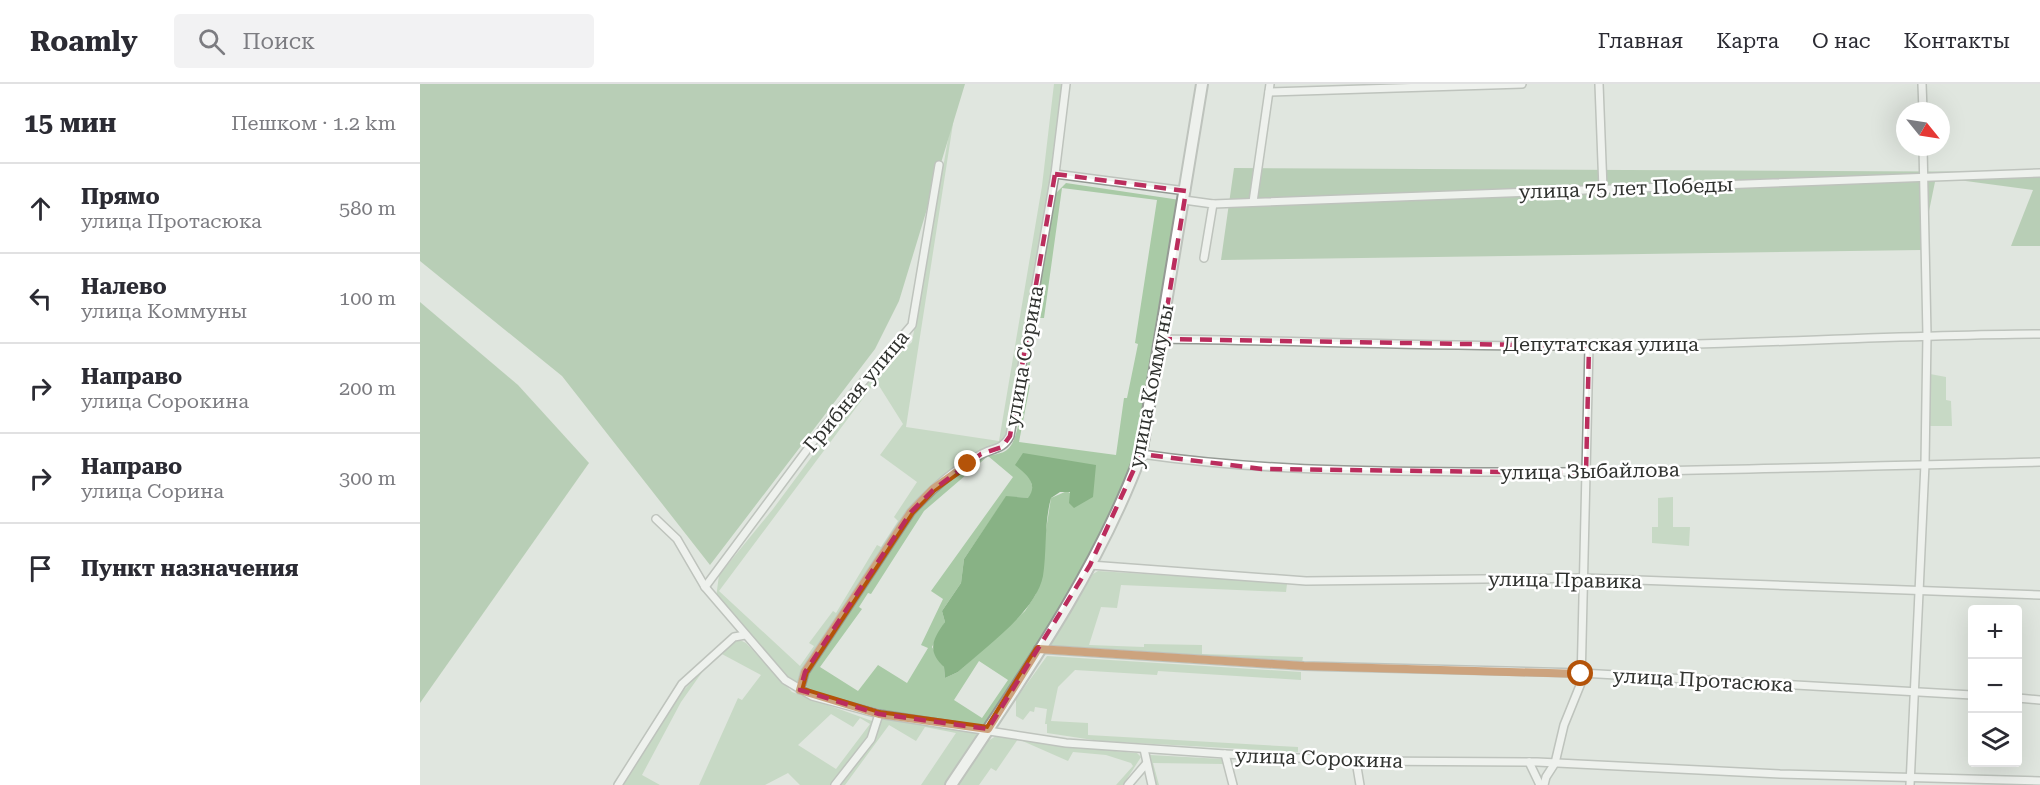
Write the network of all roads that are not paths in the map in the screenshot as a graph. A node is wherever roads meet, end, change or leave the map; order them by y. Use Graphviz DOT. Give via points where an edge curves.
graph roads {
  1 [pos="1066,84"];
  2 [pos="1202,84"];
  3 [pos="1270,84"];
  4 [pos="1522,84"];
  5 [pos="1599,84"];
  6 [pos="1922,84"];
  7 [pos="1269,92"];
  8 [pos="1923,102"];
  9 [pos="1923,156"];
  10 [pos="939,165"];
  11 [pos="2040,173"];
  12 [pos="1055,174"];
  13 [pos="1923,177"];
  14 [pos="1603,189"];
  15 [pos="1185,196"];
  16 [pos="1253,202"];
  17 [pos="1213,204"];
  18 [pos="1204,258"];
  19 [pos="2040,334"];
  20 [pos="1927,335"];
  21 [pos="1162,339"];
  22 [pos="1589,346"];
  23 [pos="1142,454"];
  24 [pos="2040,462"];
  25 [pos="1925,464"];
  26 [pos="1586,473"];
  27 [pos="656,519"];
  28 [pos="1090,564"];
  29 [pos="1583,578"];
  30 [pos="705,587"];
  31 [pos="1918,592"];
  32 [pos="2040,595"];
  33 [pos="745,635"];
  34 [pos="1038,649"];
  35 [pos="1581,674"];
  36 [pos="800,690"];
  37 [pos="1914,690"];
  38 [pos="1968,695"];
  39 [pos="2022,698"];
  40 [pos="2040,700"];
  41 [pos="879,714"];
  42 [pos="988,729"];
  43 [pos="1144,749"];
  44 [pos="1225,754"];
  45 [pos="1356,761"];
  46 [pos="1529,762"];
  47 [pos="1555,763"];
  48 [pos="1146,764"];
  49 [pos="1909,781"];
  50 [pos="2040,781"];
  51 [pos="618,785"];
  52 [pos="835,785"];
  53 [pos="951,785"];
  54 [pos="1128,785"];
  55 [pos="1152,785"];
  56 [pos="1233,785"];
  57 [pos="1360,785"];
  58 [pos="1542,785"];
  1 -- 12 [label="street, улица Сорина"];
  2 -- 15 [label="street, улица Коммуны"];
  3 -- 7 [label="street"];
  4 -- 7 [label="street"];
  5 -- 14 [label="street"];
  6 -- 8 [label="street"];
  7 -- 16 [label="street"];
  9 -- 13 [label="street"];
  10 -- 30 [label="street, Грибная улица" via="912,325 824,427"];
  11 -- 13 [label="street, улица 75 лет Победы"];
  12 -- 15 [label="street, улица 75 лет Победы"];
  12 -- 36 [label="street, улица Сорина" via="1010,436 1002,447 981,454 933,489 911,512 805,672"];
  13 -- 14 [label="street, улица 75 лет Победы"];
  13 -- 20 [label="street"];
  14 -- 16 [label="street, улица 75 лет Победы"];
  15 -- 17 [label="street, улица 75 лет Победы"];
  15 -- 21 [label="street, улица Коммуны"];
  16 -- 17 [label="street, улица 75 лет Победы"];
  17 -- 18 [label="street"];
  19 -- 20 [label="street, Депутатская улица"];
  20 -- 22 [label="street, Депутатская улица" via="1783,343"];
  20 -- 25 [label="street"];
  21 -- 22 [label="street, Депутатская улица"];
  21 -- 23 [label="street, улица Коммуны"];
  22 -- 26 [label="street"];
  23 -- 26 [label="street, улица Зыбайлова" via="1262,469"];
  23 -- 28 [label="street, улица Коммуны"];
  24 -- 25 [label="street, улица Зыбайлова"];
  25 -- 26 [label="street, улица Зыбайлова"];
  25 -- 31 [label="street"];
  26 -- 29 [label="street"];
  27 -- 30 [label="street, улица Сорокина" via="677,539"];
  28 -- 29 [label="street, улица Правика" via="1306,581"];
  28 -- 34 [label="street, улица Коммуны"];
  29 -- 31 [label="street, улица Правика"];
  29 -- 35 [label="street"];
  30 -- 33 [label="street, улица Сорокина"];
  31 -- 32 [label="street, улица Правика"];
  31 -- 37 [label="street"];
  33 -- 36 [label="street, улица Сорокина" via="781,676"];
  33 -- 51 [label="street" via="734,637 682,684"];
  34 -- 35 [label="street, улица Протасюка" via="1304,666"];
  34 -- 42 [label="street, улица Коммуны"];
  35 -- 37 [label="street, улица Протасюка"];
  35 -- 47 [label="street" via="1581,688 1564,725"];
  36 -- 41 [label="street, улица Сорокина"];
  37 -- 38 [label="street, улица Протасюка"];
  37 -- 49 [label="street"];
  39 -- 40 [label="street"];
  41 -- 42 [label="street, улица Сорокина"];
  41 -- 52 [label="street" via="871,739"];
  42 -- 43 [label="street, улица Сорокина" via="1066,743"];
  42 -- 53 [label="street, улица Коммуны"];
  43 -- 44 [label="street, улица Сорокина"];
  43 -- 48 [label="street"];
  44 -- 45 [label="street, улица Сорокина"];
  44 -- 56 [label="street"];
  45 -- 46 [label="street, улица Сорокина"];
  45 -- 57 [label="street"];
  46 -- 47 [label="street, улица Сорокина"];
  46 -- 58 [label="street"];
  47 -- 49 [label="street, улица Сорокина"];
  47 -- 58 [label="street"];
  48 -- 54 [label="street"];
  48 -- 55 [label="street"];
  49 -- 50 [label="street, улица Сорокина"];
}
